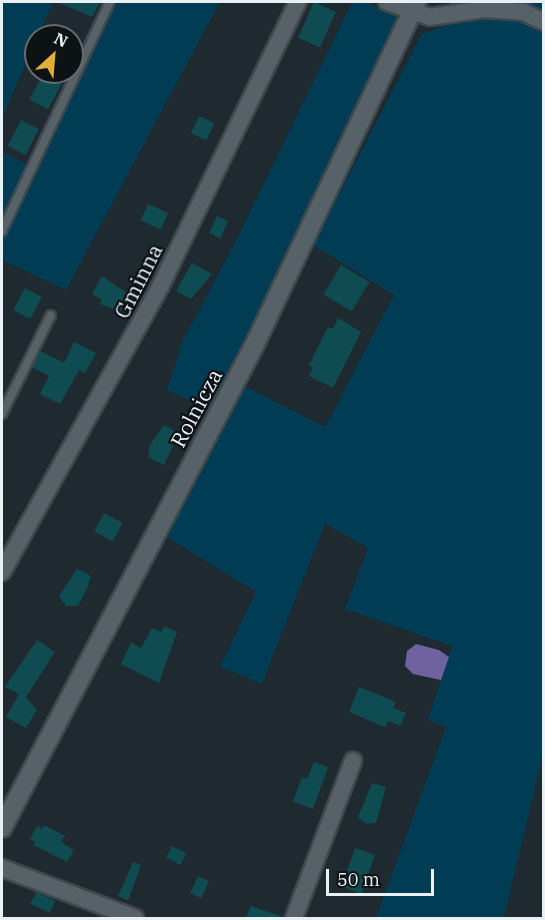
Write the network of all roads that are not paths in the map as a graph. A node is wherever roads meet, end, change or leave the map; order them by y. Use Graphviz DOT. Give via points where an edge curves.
graph roads {
  1 [pos="110,2"];
  2 [pos="298,2"];
  3 [pos="387,2"];
  4 [pos="416,8"];
  5 [pos="543,22"];
  6 [pos="2,231"];
  7 [pos="51,315"];
  8 [pos="2,414"];
  9 [pos="2,572"];
  10 [pos="353,761"];
  11 [pos="2,828"];
  12 [pos="2,868"];
  13 [pos="135,918"];
  14 [pos="294,918"];
  1 -- 6 [label="lane"];
  2 -- 9 [label="street, Gminna" via="155,297"];
  3 -- 4 [label="street"];
  4 -- 5 [label="street" via="430,17 484,9 523,12"];
  4 -- 11 [label="street, Rolnicza" via="255,344"];
  7 -- 8 [label="lane"];
  10 -- 14 [label="street"];
  12 -- 13 [label="street"];
}
